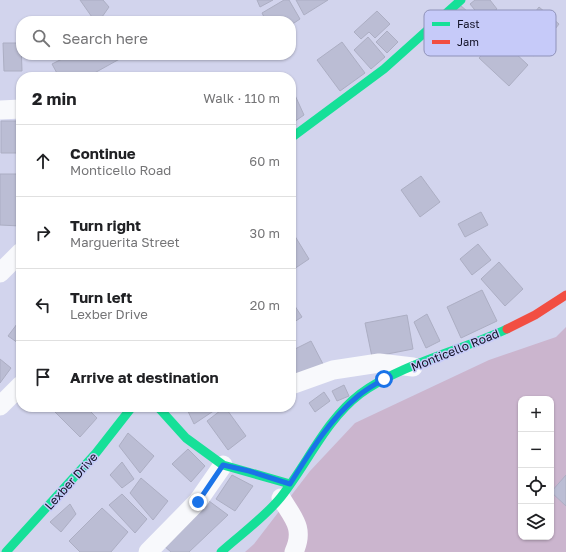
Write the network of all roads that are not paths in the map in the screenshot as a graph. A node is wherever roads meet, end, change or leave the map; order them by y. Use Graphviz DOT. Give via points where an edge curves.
graph roads {
  1 [pos="461,0"];
  2 [pos="450,10"];
  3 [pos="424,33"];
  4 [pos="16,109"];
  5 [pos="0,110"];
  6 [pos="296,134"];
  7 [pos="16,255"];
  8 [pos="2,263"];
  9 [pos="566,295"];
  10 [pos="413,366"];
  11 [pos="296,383"];
  12 [pos="16,390"];
  13 [pos="0,406"];
  14 [pos="128,412"];
  15 [pos="163,412"];
  16 [pos="223,465"];
  17 [pos="286,491"];
  18 [pos="6,552"];
  19 [pos="148,552"];
  20 [pos="221,552"];
  21 [pos="294,552"];
  1 -- 2 [label="street"];
  3 -- 6 [label="street" via="384,69"];
  4 -- 5 [label="street"];
  7 -- 8 [label="street"];
  9 -- 10 [label="street, Monticello Road" via="546,310 519,324"];
  10 -- 11 [label="street" via="379,363 340,369"];
  10 -- 17 [label="street, Monticello Road" via="384,379 344,408 310,451"];
  12 -- 13 [label="street"];
  14 -- 18 [label="street, Lexber Drive" via="96,453"];
  15 -- 16 [label="street" via="186,438"];
  16 -- 17 [label="street" via="249,471"];
  16 -- 19 [label="street" via="198,502"];
  17 -- 20 [label="street, Monticello Road"];
  17 -- 21 [label="street" via="300,532"];
}
